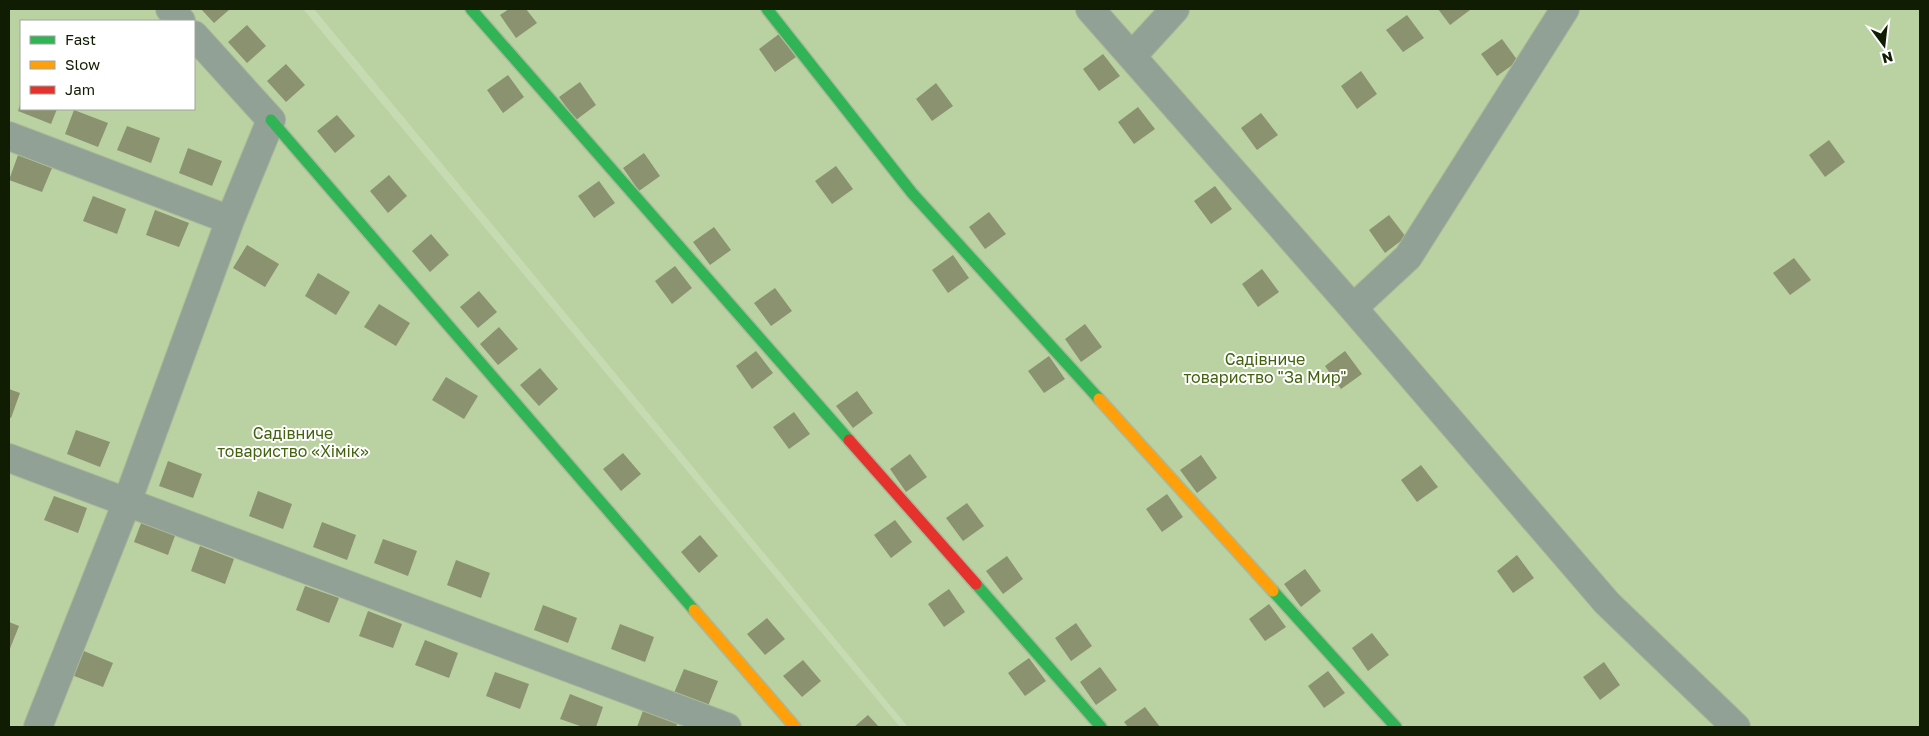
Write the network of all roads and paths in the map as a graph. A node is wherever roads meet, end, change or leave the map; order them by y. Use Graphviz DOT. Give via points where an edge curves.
graph roads {
  1 [pos="170,9"];
  2 [pos="471,9"];
  3 [pos="768,9"];
  4 [pos="1090,9"];
  5 [pos="1175,9"];
  6 [pos="1565,9"];
  7 [pos="180,20"];
  8 [pos="195,36"];
  9 [pos="1132,56"];
  10 [pos="271,120"];
  11 [pos="9,136"];
  12 [pos="230,220"];
  13 [pos="1353,308"];
  14 [pos="9,458"];
  15 [pos="127,502"];
  16 [pos="38,727"];
  17 [pos="727,727"];
  18 [pos="794,727"];
  19 [pos="1101,727"];
  20 [pos="1396,727"];
  21 [pos="1736,727"];
  1 -- 7 [label="street"];
  2 -- 19 [label="street"];
  3 -- 20 [label="street" via="912,193"];
  4 -- 9 [label="street"];
  5 -- 9 [label="street"];
  6 -- 13 [label="street" via="1408,257"];
  8 -- 10 [label="street"];
  9 -- 13 [label="street"];
  10 -- 12 [label="street"];
  10 -- 18 [label="street"];
  11 -- 12 [label="street"];
  12 -- 15 [label="street"];
  13 -- 21 [label="street" via="1607,603"];
  14 -- 15 [label="street"];
  15 -- 16 [label="street"];
  15 -- 17 [label="street"];
}
